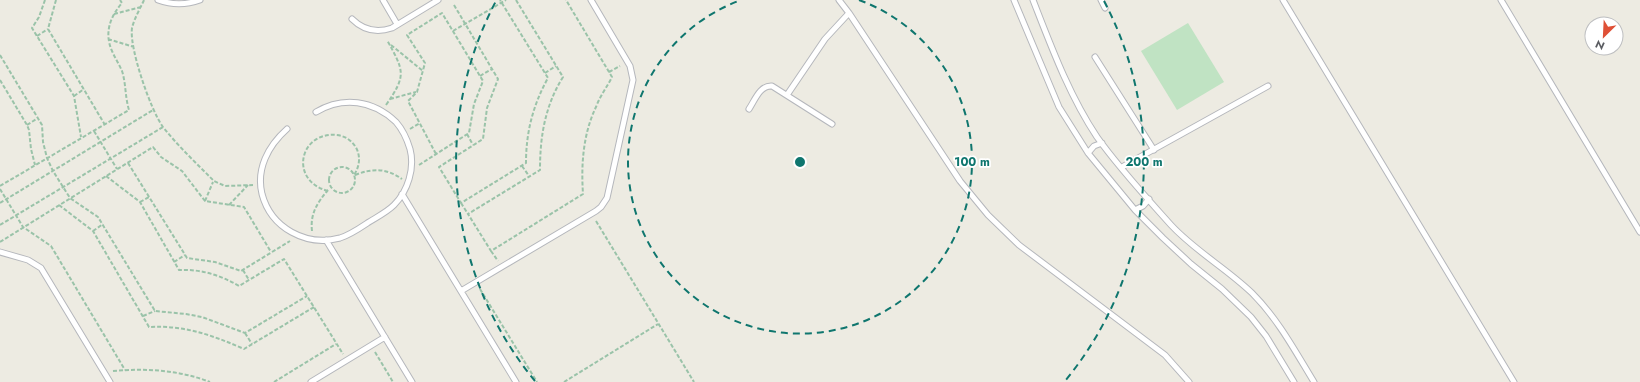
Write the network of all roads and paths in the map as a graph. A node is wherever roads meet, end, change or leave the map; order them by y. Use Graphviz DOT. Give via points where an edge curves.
graph roads {
  1 [pos="45,0"];
  2 [pos="56,0"];
  3 [pos="120,0"];
  4 [pos="144,0"];
  5 [pos="158,0"];
  6 [pos="200,0"];
  7 [pos="383,0"];
  8 [pos="438,0"];
  9 [pos="506,0"];
  10 [pos="516,0"];
  11 [pos="566,0"];
  12 [pos="591,0"];
  13 [pos="839,0"];
  14 [pos="1014,0"];
  15 [pos="1033,0"];
  16 [pos="1101,0"];
  17 [pos="1283,0"];
  18 [pos="1500,0"];
  19 [pos="501,1"];
  20 [pos="454,5"];
  21 [pos="141,7"];
  22 [pos="1105,8"];
  23 [pos="849,13"];
  24 [pos="114,14"];
  25 [pos="352,19"];
  26 [pos="397,24"];
  27 [pos="465,24"];
  28 [pos="48,28"];
  29 [pos="453,31"];
  30 [pos="37,36"];
  31 [pos="108,39"];
  32 [pos="387,40"];
  33 [pos="390,44"];
  34 [pos="134,47"];
  35 [pos="0,55"];
  36 [pos="1095,57"];
  37 [pos="628,62"];
  38 [pos="556,66"];
  39 [pos="492,69"];
  40 [pos="422,71"];
  41 [pos="609,72"];
  42 [pos="545,73"];
  43 [pos="480,76"];
  44 [pos="0,80"];
  45 [pos="1268,86"];
  46 [pos="84,89"];
  47 [pos="417,92"];
  48 [pos="74,96"];
  49 [pos="788,96"];
  50 [pos="390,99"];
  51 [pos="749,109"];
  52 [pos="153,110"];
  53 [pos="382,111"];
  54 [pos="316,112"];
  55 [pos="38,118"];
  56 [pos="420,123"];
  57 [pos="105,124"];
  58 [pos="832,124"];
  59 [pos="27,125"];
  60 [pos="163,126"];
  61 [pos="287,129"];
  62 [pos="94,131"];
  63 [pos="404,133"];
  64 [pos="467,134"];
  65 [pos="81,138"];
  66 [pos="100,142"];
  67 [pos="1102,143"];
  68 [pos="473,145"];
  69 [pos="1154,150"];
  70 [pos="1088,153"];
  71 [pos="436,154"];
  72 [pos="47,158"];
  73 [pos="110,158"];
  74 [pos="128,162"];
  75 [pos="35,165"];
  76 [pos="522,166"];
  77 [pos="1122,167"];
  78 [pos="117,169"];
  79 [pos="411,169"];
  80 [pos="53,171"];
  81 [pos="354,175"];
  82 [pos="106,176"];
  83 [pos="529,176"];
  84 [pos="214,182"];
  85 [pos="260,184"];
  86 [pos="407,184"];
  87 [pos="248,185"];
  88 [pos="0,186"];
  89 [pos="63,186"];
  90 [pos="331,187"];
  91 [pos="0,189"];
  92 [pos="328,190"];
  93 [pos="402,194"];
  94 [pos="149,197"];
  95 [pos="70,198"];
  96 [pos="1149,199"];
  97 [pos="5,200"];
  98 [pos="205,201"];
  99 [pos="140,202"];
  100 [pos="0,203"];
  101 [pos="461,203"];
  102 [pos="229,204"];
  103 [pos="59,205"];
  104 [pos="1135,210"];
  105 [pos="468,214"];
  106 [pos="15,216"];
  107 [pos="595,219"];
  108 [pos="103,224"];
  109 [pos="0,225"];
  110 [pos="23,227"];
  111 [pos="93,231"];
  112 [pos="1640,232"];
  113 [pos="298,236"];
  114 [pos="314,240"];
  115 [pos="326,240"];
  116 [pos="0,242"];
  117 [pos="490,251"];
  118 [pos="0,252"];
  119 [pos="271,252"];
  120 [pos="185,255"];
  121 [pos="174,262"];
  122 [pos="501,267"];
  123 [pos="242,270"];
  124 [pos="249,280"];
  125 [pos="480,288"];
  126 [pos="461,291"];
  127 [pos="307,296"];
  128 [pos="314,307"];
  129 [pos="155,311"];
  130 [pos="143,316"];
  131 [pos="658,324"];
  132 [pos="245,334"];
  133 [pos="385,338"];
  134 [pos="252,344"];
  135 [pos="336,344"];
  136 [pos="369,356"];
  137 [pos="347,360"];
  138 [pos="125,370"];
  139 [pos="103,372"];
  140 [pos="110,382"];
  141 [pos="210,382"];
  142 [pos="274,382"];
  143 [pos="311,382"];
  144 [pos="393,382"];
  145 [pos="412,382"];
  146 [pos="516,382"];
  147 [pos="537,382"];
  148 [pos="564,382"];
  149 [pos="694,382"];
  150 [pos="1189,382"];
  151 [pos="1294,382"];
  152 [pos="1314,382"];
  153 [pos="1514,382"];
  1 -- 30 [label="path" via="32,28"];
  2 -- 28 [label="path"];
  3 -- 24 [label="path" via="122,3"];
  4 -- 21 [label="path"];
  5 -- 6 [label="lane" via="175,4"];
  7 -- 26 [label="lane"];
  8 -- 26 [label="lane"];
  9 -- 19 [label="path"];
  10 -- 38 [label="path"];
  11 -- 41 [label="path"];
  12 -- 37 [label="lane"];
  13 -- 23 [label="lane"];
  14 -- 70 [label="lane" via="1059,107"];
  15 -- 67 [label="lane" via="1064,75"];
  16 -- 22 [label="lane"];
  17 -- 153 [label="lane"];
  18 -- 112 [label="lane"];
  19 -- 27 [label="path"];
  19 -- 42 [label="path"];
  20 -- 27 [label="path"];
  21 -- 24 [label="path"];
  21 -- 34 [label="path" via="132,27"];
  23 -- 49 [label="lane" via="826,39"];
  23 -- 150 [label="lane" via="960,181 988,215 1019,245 1165,355"];
  24 -- 31 [label="path" via="109,25"];
  25 -- 26 [label="lane" via="358,25 371,30 385,30"];
  27 -- 29 [label="path"];
  27 -- 39 [label="path"];
  28 -- 30 [label="path"];
  28 -- 46 [label="path"];
  29 -- 40 [label="path" via="442,13 407,35 425,63"];
  29 -- 43 [label="path"];
  30 -- 48 [label="path"];
  31 -- 34 [label="path"];
  31 -- 57 [label="path" via="121,69 129,110"];
  32 -- 33 [label="path"];
  33 -- 40 [label="path"];
  33 -- 50 [label="path" via="400,63 401,72 399,84"];
  34 -- 52 [label="path"];
  35 -- 55 [label="path"];
  36 -- 69 [label="lane"];
  37 -- 41 [label="path"];
  37 -- 122 [label="lane" via="633,88 605,203 596,211"];
  38 -- 42 [label="path"];
  38 -- 83 [label="path" via="563,77 551,99 543,123 540,170"];
  39 -- 43 [label="path"];
  39 -- 68 [label="path" via="498,79 487,108 483,139"];
  40 -- 47 [label="path"];
  41 -- 117 [label="path" via="612,77 595,107 586,138 582,167 584,194"];
  42 -- 76 [label="path" via="548,78 532,114 526,163"];
  43 -- 64 [label="path" via="483,81"];
  44 -- 59 [label="path"];
  45 -- 69 [label="lane"];
  46 -- 48 [label="path"];
  46 -- 57 [label="path"];
  47 -- 50 [label="path"];
  47 -- 56 [label="path" via="408,101"];
  48 -- 65 [label="path"];
  49 -- 51 [label="lane" via="772,86 766,86"];
  49 -- 58 [label="lane"];
  50 -- 53 [label="path"];
  52 -- 60 [label="path"];
  52 -- 66 [label="path"];
  53 -- 54 [label="lane" via="353,102 334,104"];
  53 -- 63 [label="lane"];
  55 -- 59 [label="path"];
  55 -- 72 [label="path" via="42,125"];
  56 -- 63 [label="path"];
  56 -- 71 [label="path"];
  57 -- 62 [label="path"];
  59 -- 75 [label="path"];
  60 -- 73 [label="path"];
  60 -- 84 [label="path"];
  61 -- 85 [label="lane" via="272,144 267,154"];
  62 -- 65 [label="path"];
  62 -- 66 [label="path"];
  63 -- 79 [label="lane" via="411,153"];
  64 -- 68 [label="path"];
  64 -- 71 [label="path"];
  65 -- 72 [label="path"];
  66 -- 73 [label="path"];
  66 -- 80 [label="path"];
  67 -- 70 [label="lane" via="1094,146"];
  67 -- 77 [label="lane"];
  68 -- 101 [label="path" via="439,167"];
  69 -- 77 [label="lane"];
  70 -- 104 [label="lane"];
  71 -- 79 [label="path"];
  72 -- 75 [label="path"];
  72 -- 80 [label="path"];
  73 -- 78 [label="path"];
  73 -- 89 [label="path"];
  74 -- 78 [label="path"];
  74 -- 94 [label="path"];
  74 -- 98 [label="path" via="153,147 182,171"];
  75 -- 88 [label="path"];
  76 -- 83 [label="path"];
  76 -- 101 [label="path"];
  77 -- 96 [label="lane"];
  78 -- 82 [label="path"];
  79 -- 86 [label="lane"];
  80 -- 89 [label="path"];
  80 -- 97 [label="path"];
  81 -- 86 [label="path" via="368,170 384,170"];
  81 -- 90 [label="path" via="355,184 346,193 338,193"];
  81 -- 90 [label="path" via="348,168 338,168 331,174"];
  81 -- 92 [label="path" via="359,165 358,154 350,141 334,135 315,140 307,150 303,170 315,186"];
  82 -- 95 [label="path"];
  82 -- 99 [label="path"];
  83 -- 105 [label="path"];
  84 -- 87 [label="path" via="225,186"];
  84 -- 98 [label="path"];
  85 -- 87 [label="path"];
  85 -- 113 [label="lane" via="264,200 272,215 283,227"];
  86 -- 93 [label="lane"];
  87 -- 102 [label="path"];
  89 -- 95 [label="path"];
  89 -- 106 [label="path"];
  90 -- 92 [label="path"];
  91 -- 97 [label="path"];
  92 -- 114 [label="path" via="313,212 311,226"];
  93 -- 115 [label="lane" via="394,205 354,231 341,238"];
  93 -- 126 [label="lane"];
  94 -- 99 [label="path"];
  94 -- 120 [label="path"];
  95 -- 103 [label="path"];
  95 -- 108 [label="path" via="98,217"];
  96 -- 104 [label="lane"];
  96 -- 152 [label="lane" via="1184,238 1240,282 1265,308"];
  97 -- 100 [label="path"];
  97 -- 106 [label="path"];
  98 -- 102 [label="path"];
  99 -- 121 [label="path"];
  101 -- 105 [label="path"];
  102 -- 119 [label="path" via="244,207"];
  103 -- 110 [label="path"];
  103 -- 111 [label="path"];
  104 -- 151 [label="lane" via="1177,252 1252,318"];
  105 -- 117 [label="path"];
  106 -- 109 [label="path"];
  106 -- 110 [label="path"];
  107 -- 131 [label="path"];
  108 -- 111 [label="path"];
  108 -- 129 [label="path"];
  110 -- 116 [label="path"];
  110 -- 138 [label="path" via="51,246"];
  111 -- 130 [label="path"];
  113 -- 114 [label="lane"];
  113 -- 119 [label="path"];
  114 -- 115 [label="lane"];
  115 -- 133 [label="lane"];
  117 -- 122 [label="path"];
  118 -- 139 [label="lane" via="28,260 41,268"];
  119 -- 123 [label="path"];
  120 -- 121 [label="path"];
  120 -- 123 [label="path" via="187,258 215,262"];
  121 -- 124 [label="path" via="179,270 210,273 239,286"];
  122 -- 126 [label="lane"];
  123 -- 124 [label="path"];
  124 -- 127 [label="path" via="284,259"];
  125 -- 147 [label="path"];
  126 -- 146 [label="lane"];
  127 -- 128 [label="path"];
  127 -- 132 [label="path"];
  128 -- 134 [label="path"];
  128 -- 135 [label="path"];
  129 -- 130 [label="path"];
  129 -- 132 [label="path" via="202,317"];
  130 -- 134 [label="path" via="149,326 173,326 198,331 244,349"];
  131 -- 148 [label="path"];
  131 -- 149 [label="path"];
  132 -- 134 [label="path"];
  133 -- 137 [label="lane"];
  133 -- 145 [label="lane"];
  135 -- 137 [label="path"];
  135 -- 142 [label="path"];
  136 -- 144 [label="path" via="375,352"];
  137 -- 143 [label="lane"];
  138 -- 139 [label="path"];
  138 -- 141 [label="path" via="166,371"];
  139 -- 140 [label="lane"];
}
